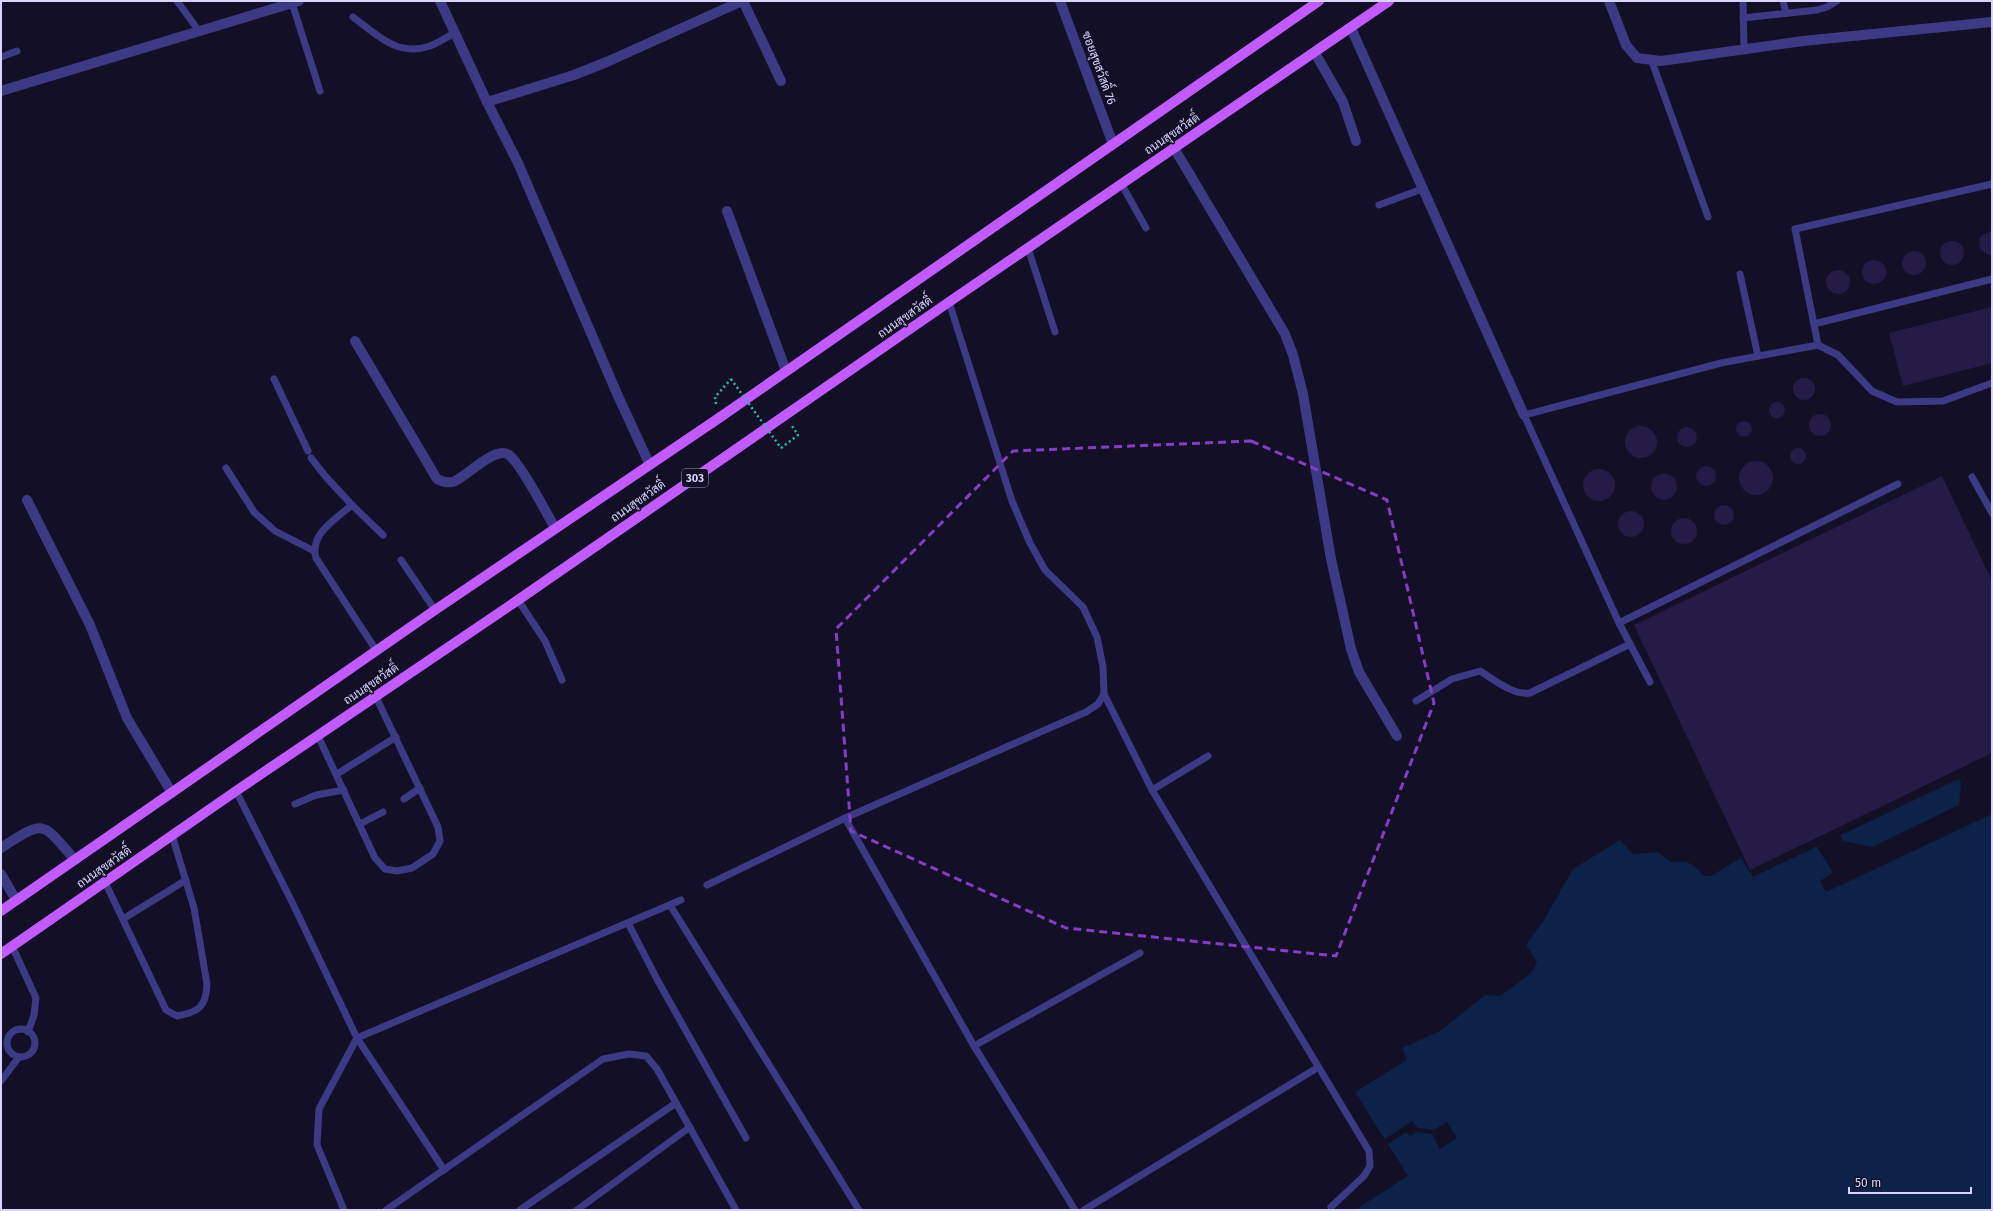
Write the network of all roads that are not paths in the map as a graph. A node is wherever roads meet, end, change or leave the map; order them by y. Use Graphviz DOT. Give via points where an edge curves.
graph roads {
  1 [pos="177,1"];
  2 [pos="440,1"];
  3 [pos="743,1"];
  4 [pos="1060,1"];
  5 [pos="1319,1"];
  6 [pos="1389,1"];
  7 [pos="1609,1"];
  8 [pos="1743,1"];
  9 [pos="1783,1"];
  10 [pos="1837,1"];
  11 [pos="296,2"];
  12 [pos="1786,14"];
  13 [pos="353,17"];
  14 [pos="1743,18"];
  15 [pos="1992,22"];
  16 [pos="1351,28"];
  17 [pos="199,31"];
  18 [pos="455,33"];
  19 [pos="1744,49"];
  20 [pos="17,51"];
  21 [pos="1315,53"];
  22 [pos="1,57"];
  23 [pos="1651,59"];
  24 [pos="781,81"];
  25 [pos="1,91"];
  26 [pos="320,91"];
  27 [pos="487,102"];
  28 [pos="1356,141"];
  29 [pos="1113,144"];
  30 [pos="1174,148"];
  31 [pos="1992,184"];
  32 [pos="1122,185"];
  33 [pos="1422,189"];
  34 [pos="1379,205"];
  35 [pos="727,211"];
  36 [pos="1708,217"];
  37 [pos="1146,228"];
  38 [pos="1028,248"];
  39 [pos="1740,274"];
  40 [pos="1992,279"];
  41 [pos="949,302"];
  42 [pos="1814,324"];
  43 [pos="1055,332"];
  44 [pos="355,341"];
  45 [pos="1818,345"];
  46 [pos="1758,356"];
  47 [pos="786,371"];
  48 [pos="274,379"];
  49 [pos="1992,383"];
  50 [pos="1524,415"];
  51 [pos="650,463"];
  52 [pos="226,468"];
  53 [pos="1972,477"];
  54 [pos="1898,484"];
  55 [pos="27,500"];
  56 [pos="352,505"];
  57 [pos="1992,513"];
  58 [pos="556,528"];
  59 [pos="383,535"];
  60 [pos="314,551"];
  61 [pos="401,560"];
  62 [pos="518,600"];
  63 [pos="435,610"];
  64 [pos="1619,623"];
  65 [pos="1630,644"];
  66 [pos="376,650"];
  67 [pos="562,680"];
  68 [pos="1650,682"];
  69 [pos="1104,694"];
  70 [pos="376,697"];
  71 [pos="1416,701"];
  72 [pos="318,736"];
  73 [pos="1397,736"];
  74 [pos="396,737"];
  75 [pos="1208,756"];
  76 [pos="337,774"];
  77 [pos="420,788"];
  78 [pos="344,790"];
  79 [pos="1152,790"];
  80 [pos="236,791"];
  81 [pos="172,793"];
  82 [pos="404,799"];
  83 [pos="295,804"];
  84 [pos="383,812"];
  85 [pos="844,818"];
  86 [pos="360,824"];
  87 [pos="172,836"];
  88 [pos="1,848"];
  89 [pos="75,860"];
  90 [pos="1,874"];
  91 [pos="186,880"];
  92 [pos="105,882"];
  93 [pos="707,886"];
  94 [pos="16,900"];
  95 [pos="681,900"];
  96 [pos="670,905"];
  97 [pos="1,911"];
  98 [pos="123,919"];
  99 [pos="628,923"];
  100 [pos="12,946"];
  101 [pos="1140,953"];
  102 [pos="1,954"];
  103 [pos="28,1032"];
  104 [pos="357,1038"];
  105 [pos="974,1046"];
  106 [pos="19,1057"];
  107 [pos="1318,1068"];
  108 [pos="1,1081"];
  109 [pos="676,1103"];
  110 [pos="690,1127"];
  111 [pos="746,1138"];
  112 [pos="444,1170"];
  113 [pos="1330,1207"];
  114 [pos="344,1210"];
  115 [pos="386,1210"];
  116 [pos="520,1210"];
  117 [pos="577,1210"];
  118 [pos="736,1210"];
  119 [pos="859,1210"];
  120 [pos="1075,1210"];
  121 [pos="1084,1210"];
  1 -- 17 [label="lane"];
  2 -- 18 [label="street"];
  3 -- 24 [label="street"];
  3 -- 27 [label="street" via="588,69"];
  4 -- 29 [label="street, ซอยสุขสวัสดิ์ 76"];
  5 -- 29 [label="main road, ถนนสุขสวัสดิ์"];
  6 -- 16 [label="main road, ถนนสุขสวัสดิ์ / 303"];
  7 -- 23 [label="street" via="1626,45 1637,58"];
  8 -- 14 [label="lane"];
  9 -- 12 [label="lane"];
  10 -- 12 [label="lane" via="1818,10"];
  11 -- 17 [label="street"];
  11 -- 26 [label="lane"];
  12 -- 14 [label="lane"];
  13 -- 18 [label="lane" via="390,45 409,49 430,46"];
  14 -- 19 [label="lane"];
  15 -- 19 [label="street"];
  16 -- 21 [label="main road, ถนนสุขสวัสดิ์ / 303"];
  16 -- 33 [label="street"];
  17 -- 25 [label="street"];
  18 -- 27 [label="street"];
  19 -- 23 [label="street" via="1661,61"];
  20 -- 22 [label="lane"];
  21 -- 28 [label="street" via="1344,102"];
  21 -- 30 [label="main road, ถนนสุขสวัสดิ์ / 303"];
  23 -- 36 [label="lane"];
  27 -- 51 [label="street" via="518,163 618,396"];
  29 -- 47 [label="main road, ถนนสุขสวัสดิ์"];
  30 -- 32 [label="main road, ถนนสุขสวัสดิ์ / 303"];
  30 -- 73 [label="street" via="1285,334 1294,354 1310,430 1331,559 1351,649 1359,672"];
  31 -- 42 [label="lane" via="1795,230"];
  32 -- 37 [label="lane"];
  32 -- 38 [label="main road, ถนนสุขสวัสดิ์ / 303"];
  33 -- 34 [label="lane"];
  33 -- 50 [label="street"];
  35 -- 47 [label="street"];
  38 -- 41 [label="main road, ถนนสุขสวัสดิ์ / 303"];
  38 -- 43 [label="lane"];
  39 -- 46 [label="lane"];
  40 -- 42 [label="lane"];
  41 -- 62 [label="main road, ถนนสุขสวัสดิ์ / 303"];
  41 -- 69 [label="lane" via="1008,486 1030,543 1046,570 1083,607 1097,637 1103,667"];
  42 -- 45 [label="lane"];
  44 -- 58 [label="street" via="437,479 446,483 455,482 492,456 508,454"];
  45 -- 46 [label="lane"];
  45 -- 49 [label="lane" via="1838,355 1872,391 1897,402 1944,401"];
  46 -- 50 [label="lane" via="1721,363"];
  47 -- 51 [label="main road, ถนนสุขสวัสดิ์"];
  48 -- 56 [label="lane" via="309,454"];
  50 -- 64 [label="lane"];
  51 -- 58 [label="main road, ถนนสุขสวัสดิ์"];
  52 -- 60 [label="lane" via="254,512 275,531"];
  53 -- 57 [label="lane"];
  54 -- 64 [label="lane"];
  55 -- 81 [label="street" via="90,626 127,718"];
  56 -- 59 [label="lane"];
  56 -- 60 [label="lane" via="320,533 314,544"];
  58 -- 63 [label="main road, ถนนสุขสวัสดิ์"];
  60 -- 66 [label="lane" via="316,558"];
  61 -- 63 [label="lane"];
  62 -- 67 [label="lane" via="545,641"];
  62 -- 70 [label="main road, ถนนสุขสวัสดิ์ / 303"];
  63 -- 66 [label="main road, ถนนสุขสวัสดิ์"];
  64 -- 65 [label="lane"];
  65 -- 68 [label="lane"];
  65 -- 71 [label="lane" via="1530,693 1521,694 1511,690 1480,671 1452,679"];
  66 -- 81 [label="main road, ถนนสุขสวัสดิ์"];
  69 -- 79 [label="lane"];
  69 -- 85 [label="lane" via="1098,704 1086,712"];
  70 -- 72 [label="main road, ถนนสุขสวัสดิ์ / 303"];
  70 -- 74 [label="lane"];
  72 -- 76 [label="lane"];
  72 -- 80 [label="main road, ถนนสุขสวัสดิ์ / 303"];
  74 -- 76 [label="lane"];
  74 -- 77 [label="lane"];
  75 -- 79 [label="lane"];
  76 -- 78 [label="lane"];
  77 -- 82 [label="lane"];
  77 -- 86 [label="lane" via="438,827 440,841 433,854 412,868 397,871 385,869 375,858"];
  78 -- 83 [label="lane" via="316,795"];
  78 -- 86 [label="lane"];
  79 -- 107 [label="lane"];
  80 -- 87 [label="main road, ถนนสุขสวัสดิ์ / 303"];
  80 -- 104 [label="lane"];
  81 -- 89 [label="main road, ถนนสุขสวัสดิ์"];
  84 -- 86 [label="lane"];
  85 -- 93 [label="lane"];
  85 -- 105 [label="lane"];
  87 -- 91 [label="lane"];
  87 -- 92 [label="main road, ถนนสุขสวัสดิ์ / 303"];
  88 -- 89 [label="street" via="28,830 39,827 52,833"];
  89 -- 94 [label="main road, ถนนสุขสวัสดิ์"];
  90 -- 94 [label="street"];
  91 -- 98 [label="lane"];
  91 -- 98 [label="lane" via="194,908 207,984 207,995 202,1006 191,1014 177,1016 166,1010"];
  92 -- 98 [label="lane"];
  92 -- 100 [label="main road, ถนนสุขสวัสดิ์ / 303"];
  94 -- 97 [label="main road, ถนนสุขสวัสดิ์"];
  95 -- 96 [label="lane"];
  96 -- 99 [label="lane"];
  96 -- 119 [label="lane"];
  99 -- 104 [label="lane"];
  99 -- 111 [label="lane"];
  100 -- 102 [label="main road, ถนนสุขสวัสดิ์ / 303"];
  100 -- 103 [label="lane" via="36,998"];
  101 -- 105 [label="lane"];
  103 -- 106 [label="lane" via="32,1035 34,1045 29,1054"];
  103 -- 106 [label="lane" via="13,1032 8,1042 10,1052"];
  104 -- 112 [label="lane"];
  104 -- 114 [label="lane" via="319,1109 317,1145"];
  105 -- 120 [label="lane"];
  106 -- 108 [label="lane"];
  107 -- 113 [label="lane" via="1369,1151 1370,1166 1364,1176"];
  107 -- 121 [label="lane"];
  109 -- 110 [label="lane"];
  109 -- 112 [label="lane" via="657,1069 646,1056 629,1054 603,1059"];
  109 -- 116 [label="lane"];
  110 -- 117 [label="lane"];
  110 -- 118 [label="lane"];
  112 -- 115 [label="lane"];
}
